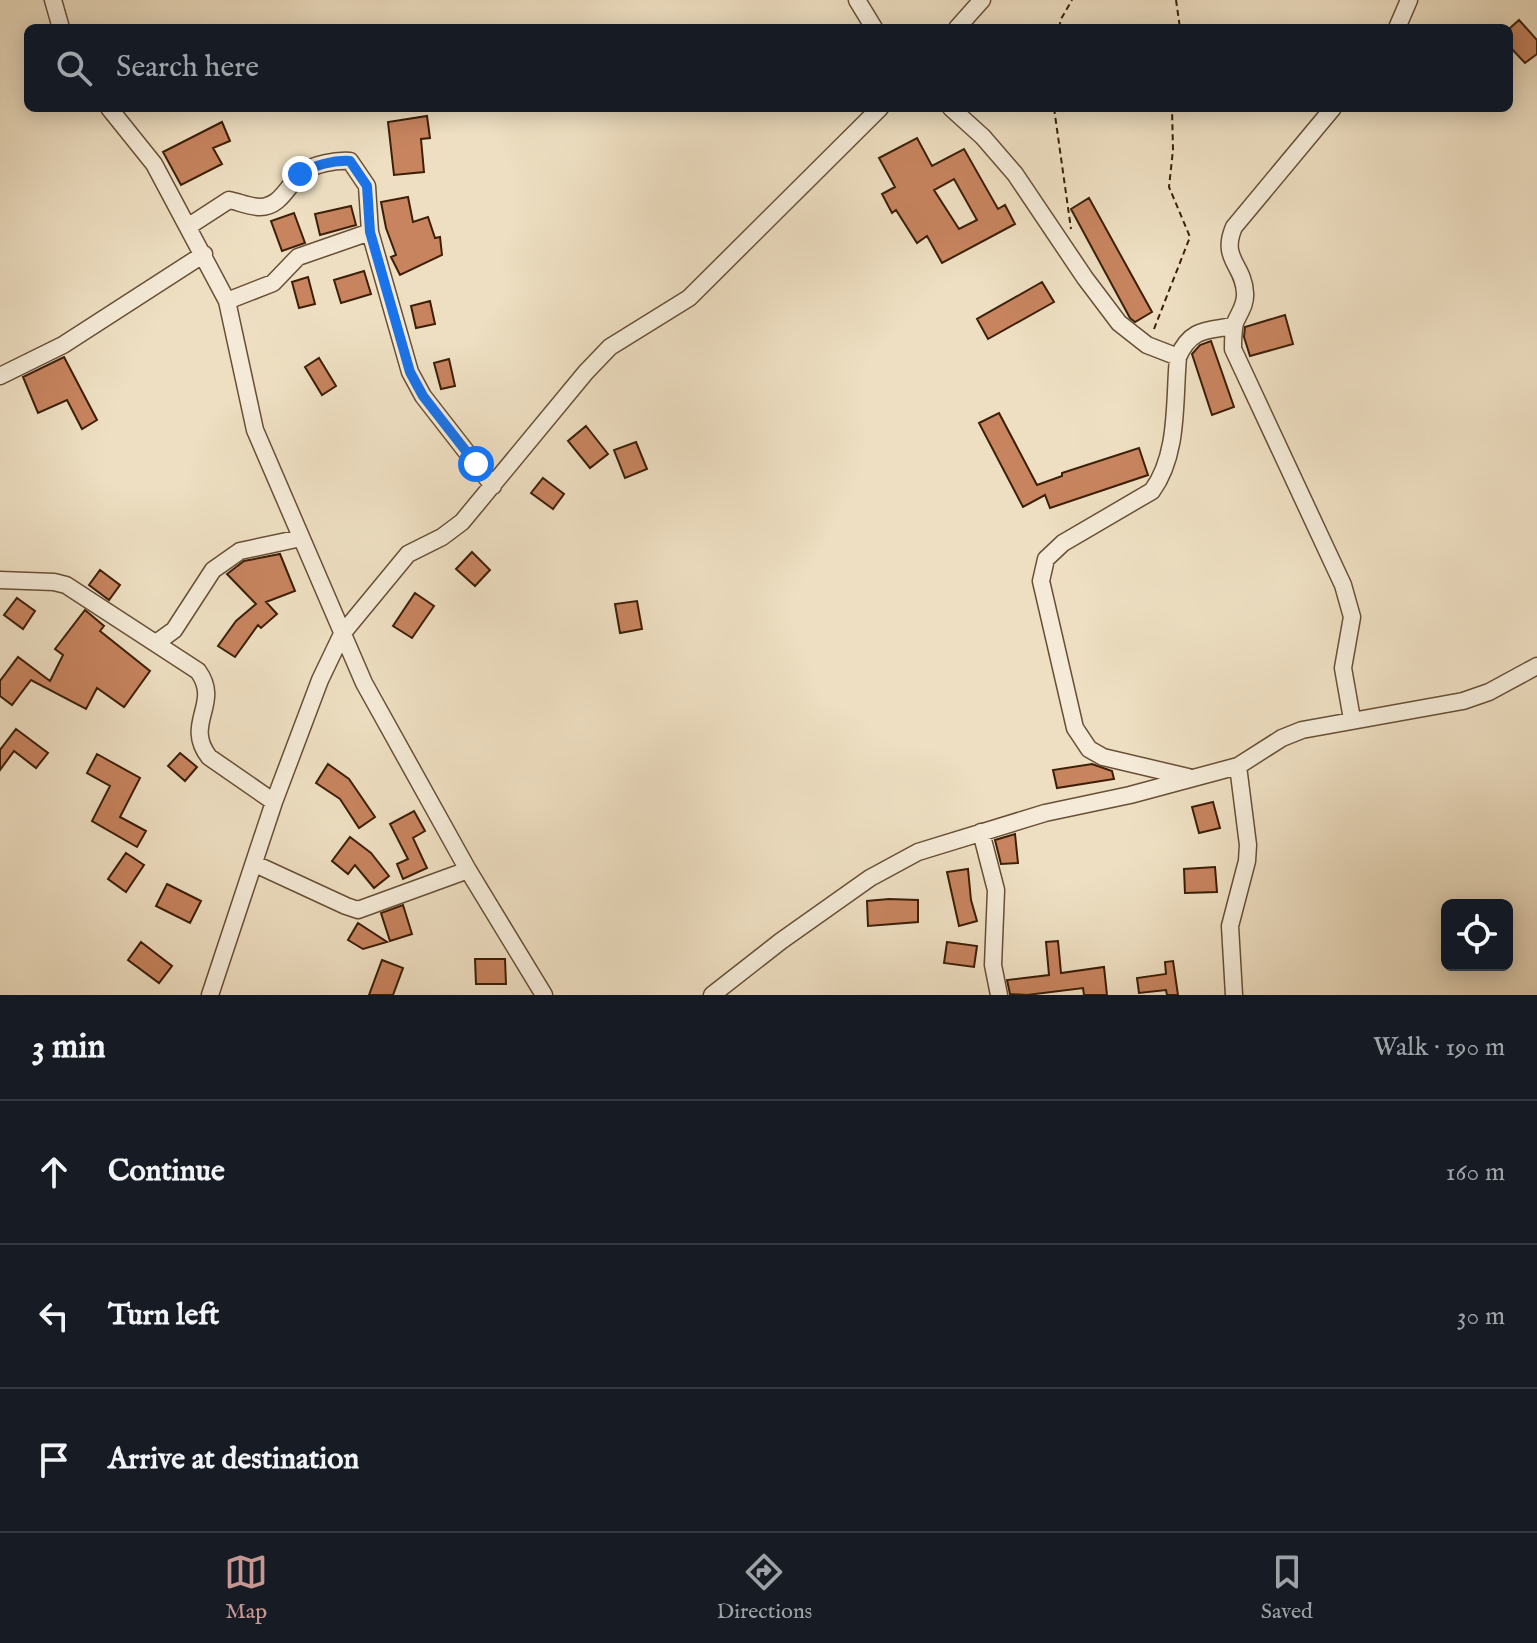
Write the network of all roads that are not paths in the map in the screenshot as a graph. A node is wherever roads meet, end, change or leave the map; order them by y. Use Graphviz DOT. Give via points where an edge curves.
graph roads {
  1 [pos="53,0"];
  2 [pos="857,0"];
  3 [pos="982,0"];
  4 [pos="1409,0"];
  5 [pos="60,24"];
  6 [pos="872,24"];
  7 [pos="961,24"];
  8 [pos="1399,24"];
  9 [pos="112,112"];
  10 [pos="876,112"];
  11 [pos="955,112"];
  12 [pos="1330,112"];
  13 [pos="189,226"];
  14 [pos="370,232"];
  15 [pos="204,254"];
  16 [pos="227,301"];
  17 [pos="1234,326"];
  18 [pos="1178,357"];
  19 [pos="0,376"];
  20 [pos="493,486"];
  21 [pos="301,538"];
  22 [pos="0,580"];
  23 [pos="342,634"];
  24 [pos="156,643"];
  25 [pos="1537,666"];
  26 [pos="1352,719"];
  27 [pos="1238,766"];
  28 [pos="1190,777"];
  29 [pos="274,802"];
  30 [pos="981,832"];
  31 [pos="255,864"];
  32 [pos="468,870"];
  33 [pos="210,995"];
  34 [pos="544,995"];
  35 [pos="712,995"];
  36 [pos="999,995"];
  37 [pos="1234,995"];
  1 -- 5 [label="street"];
  2 -- 6 [label="street"];
  3 -- 7 [label="street"];
  4 -- 8 [label="street"];
  9 -- 13 [label="street" via="154,164"];
  10 -- 20 [label="street" via="689,298 610,347"];
  11 -- 18 [label="street" via="1015,174 1119,323 1147,345"];
  12 -- 17 [label="street" via="1234,227 1229,252 1246,290"];
  13 -- 14 [label="street" via="229,200 270,205 300,174 340,160 350,161 367,186"];
  13 -- 15 [label="street"];
  14 -- 16 [label="street" via="298,257 273,283"];
  14 -- 20 [label="street" via="410,372"];
  15 -- 16 [label="street"];
  15 -- 19 [label="street" via="63,345"];
  16 -- 21 [label="street" via="255,430"];
  17 -- 18 [label="street" via="1195,333"];
  17 -- 26 [label="street" via="1233,349 1343,585 1352,617 1343,668"];
  18 -- 28 [label="street" via="1169,460 1162,477 1152,491 1063,543 1046,559 1041,581 1075,728 1089,749"];
  20 -- 23 [label="street" via="462,522 408,554"];
  21 -- 23 [label="street"];
  21 -- 24 [label="street" via="240,551 213,570 174,630"];
  22 -- 24 [label="street" via="66,585"];
  23 -- 29 [label="street"];
  23 -- 32 [label="street" via="382,719"];
  24 -- 29 [label="street" via="206,681 198,738 209,757"];
  25 -- 26 [label="street" via="1463,701"];
  26 -- 27 [label="street" via="1292,734"];
  27 -- 28 [label="street"];
  27 -- 37 [label="street" via="1248,845 1230,926"];
  28 -- 30 [label="street"];
  29 -- 31 [label="street"];
  30 -- 35 [label="street" via="895,862"];
  30 -- 36 [label="street" via="996,890 993,965"];
  31 -- 32 [label="street" via="358,910"];
  31 -- 33 [label="street"];
  32 -- 34 [label="street"];
}
